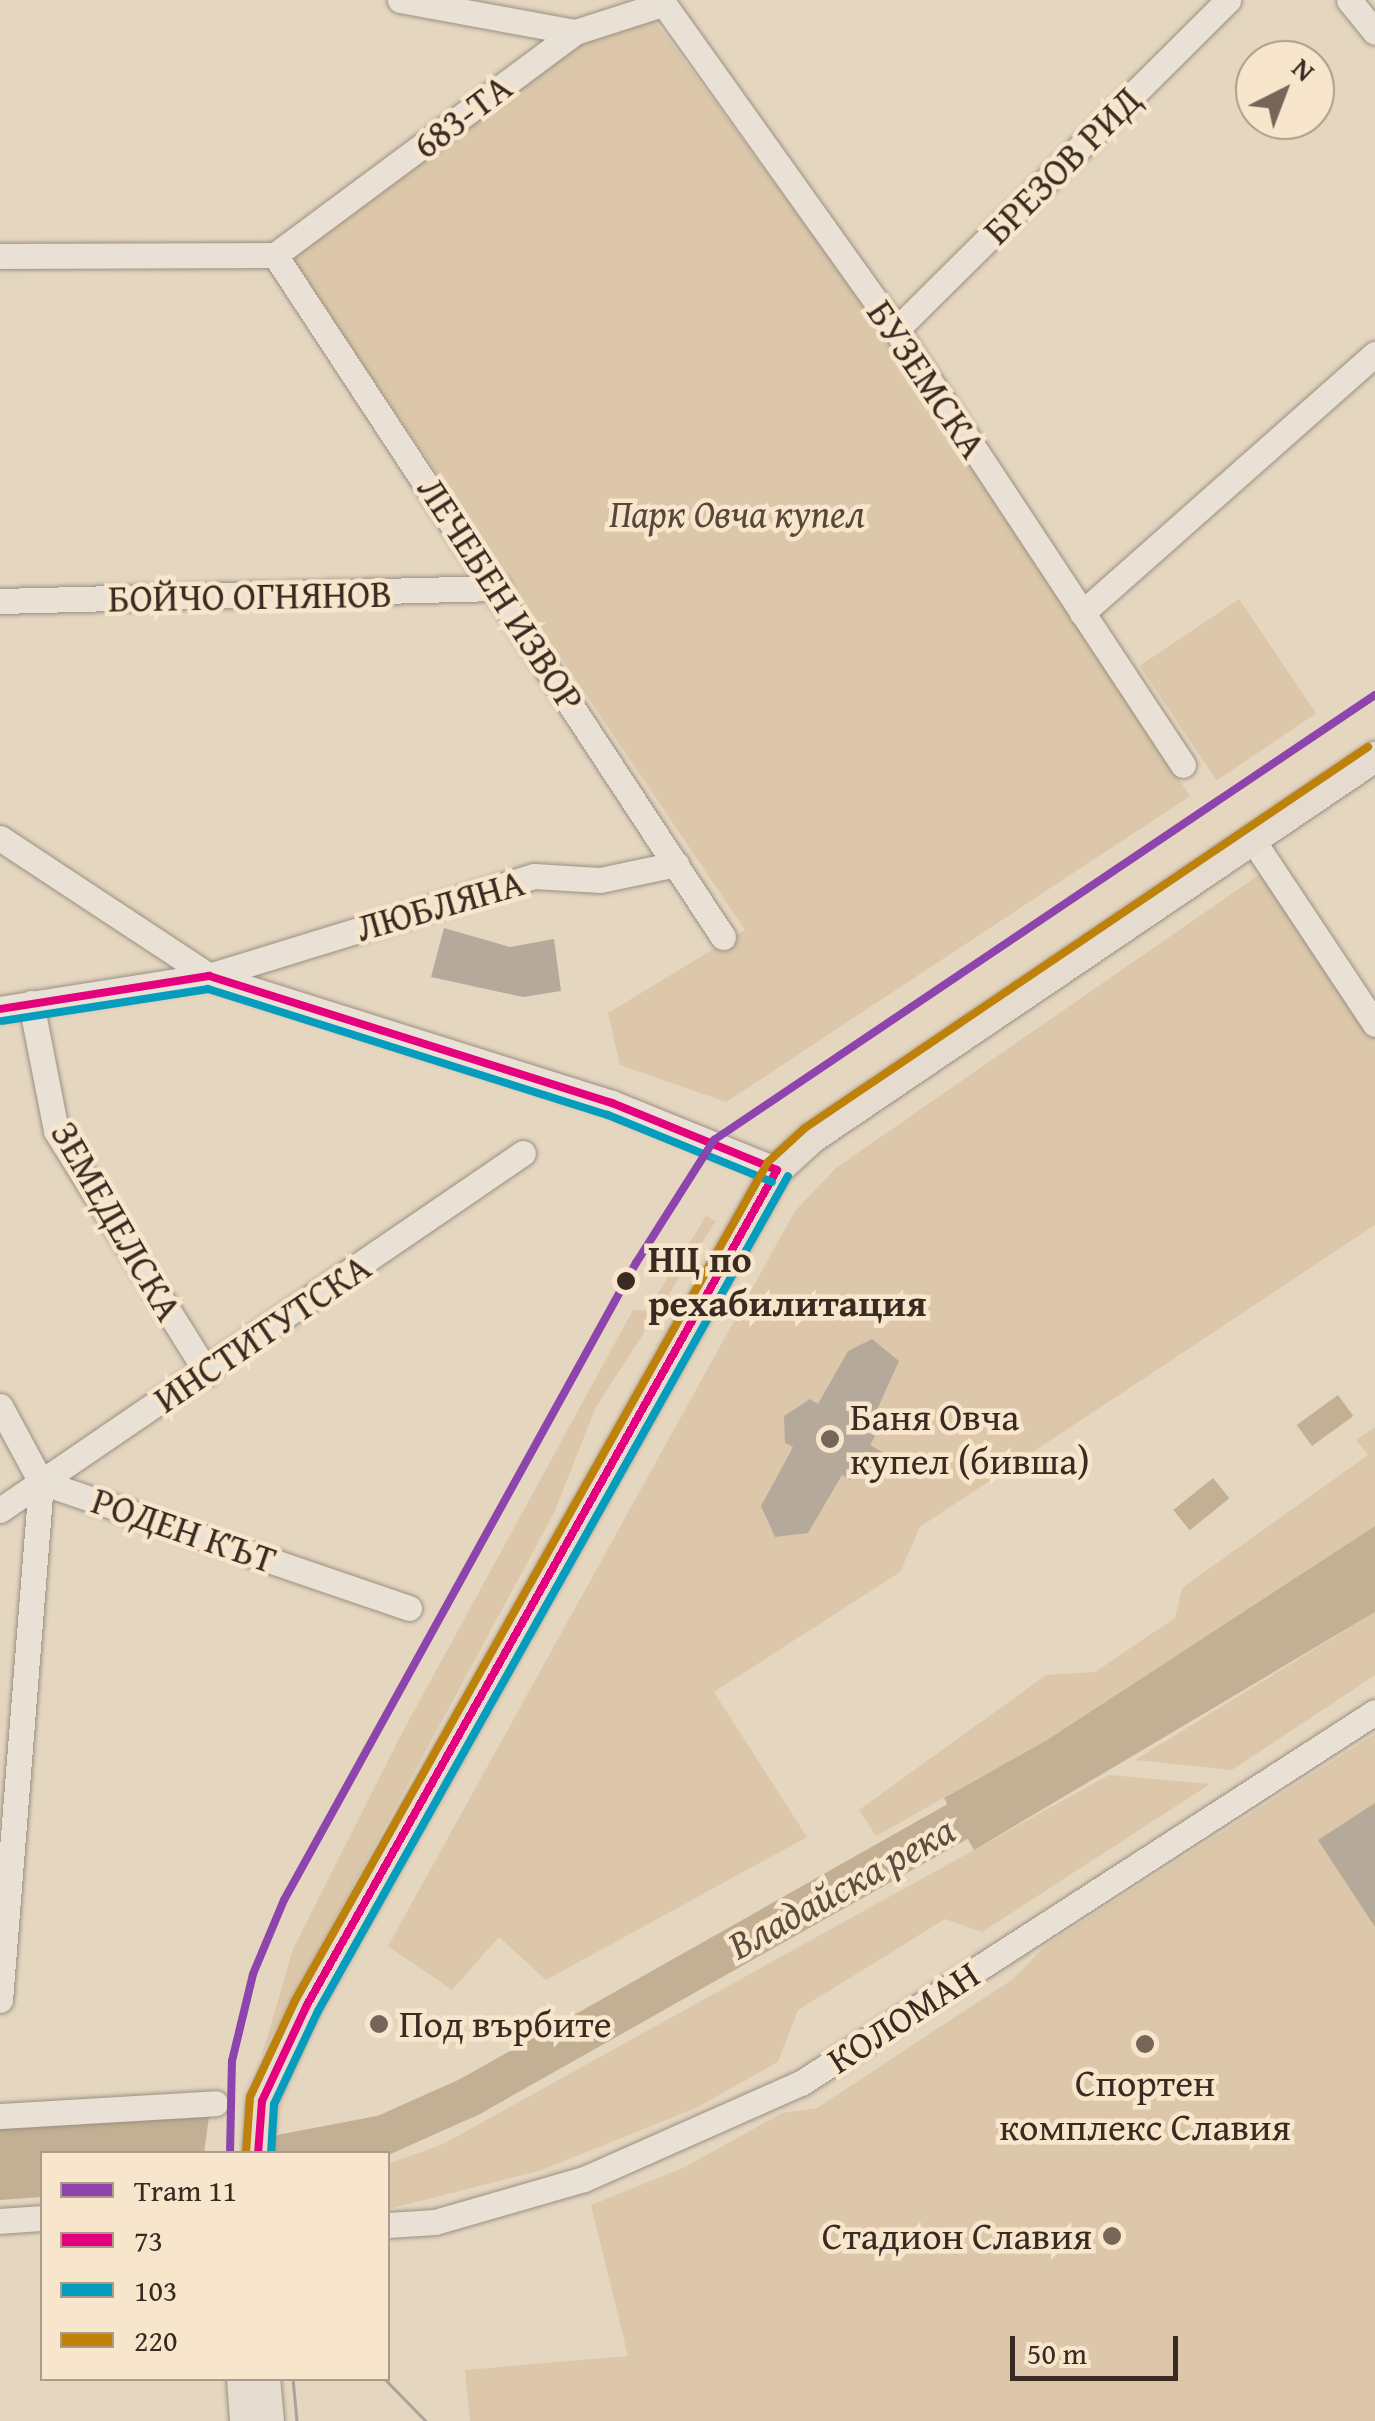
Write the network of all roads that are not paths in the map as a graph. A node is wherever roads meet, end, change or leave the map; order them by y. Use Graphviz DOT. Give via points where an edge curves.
graph roads {
  1 [pos="400,0"];
  2 [pos="1228,0"];
  3 [pos="1349,0"];
  4 [pos="662,2"];
  5 [pos="575,32"];
  6 [pos="1375,32"];
  7 [pos="275,255"];
  8 [pos="0,256"];
  9 [pos="896,330"];
  10 [pos="1375,354"];
  11 [pos="499,588"];
  12 [pos="0,601"];
  13 [pos="1082,613"];
  14 [pos="1375,757"];
  15 [pos="1183,765"];
  16 [pos="0,838"];
  17 [pos="1252,838"];
  18 [pos="676,864"];
  19 [pos="723,937"];
  20 [pos="208,976"];
  21 [pos="31,1003"];
  22 [pos="0,1008"];
  23 [pos="1375,1024"];
  24 [pos="523,1153"];
  25 [pos="778,1170"];
  26 [pos="207,1373"];
  27 [pos="0,1406"];
  28 [pos="41,1482"];
  29 [pos="0,1510"];
  30 [pos="409,1608"];
  31 [pos="1375,1712"];
  32 [pos="0,2000"];
  33 [pos="216,2103"];
  34 [pos="0,2116"];
  35 [pos="258,2151"];
  36 [pos="40,2218"];
  37 [pos="0,2221"];
  38 [pos="390,2225"];
  39 [pos="242,2381"];
  40 [pos="265,2381"];
  41 [pos="245,2421"];
  42 [pos="269,2421"];
  1 -- 5 [label="street"];
  2 -- 9 [label="street, БРЕЗОВ РИД"];
  3 -- 6 [label="street"];
  4 -- 5 [label="street, 683-ТА"];
  4 -- 9 [label="street, БУЗЕМСКА"];
  5 -- 7 [label="street, 683-ТА"];
  7 -- 8 [label="street"];
  7 -- 11 [label="street, ЛЕЧЕБЕН ИЗВОР"];
  9 -- 13 [label="street, БУЗЕМСКА"];
  10 -- 13 [label="street"];
  11 -- 12 [label="street, БОЙЧО ОГНЯНОВ"];
  11 -- 18 [label="street, ЛЕЧЕБЕН ИЗВОР"];
  13 -- 15 [label="street, БУЗЕМСКА"];
  14 -- 17 [label="main road"];
  16 -- 20 [label="street"];
  17 -- 23 [label="street"];
  17 -- 25 [label="main road" via="812,1138"];
  18 -- 19 [label="street, ЛЕЧЕБЕН ИЗВОР"];
  18 -- 20 [label="street, ЛЮБЛЯНА" via="600,880 534,876"];
  20 -- 21 [label="street, ЛЮБЛЯНА"];
  20 -- 25 [label="street, ЛЮБЛЯНА" via="612,1104"];
  21 -- 22 [label="street, ЛЮБЛЯНА"];
  21 -- 26 [label="street, ЗЕМЕДЕЛСКА" via="56,1131"];
  24 -- 26 [label="street, ИНСТИТУТСКА"];
  25 -- 35 [label="main road" via="324,1973 260,2108"];
  26 -- 28 [label="street, ИНСТИТУТСКА"];
  27 -- 28 [label="street, РОДЕН КЪТ"];
  28 -- 29 [label="street, ИНСТИТУТСКА"];
  28 -- 30 [label="street, РОДЕН КЪТ"];
  28 -- 32 [label="street"];
  31 -- 38 [label="street, КОЛОМАН" via="802,2082 584,2179 435,2222"];
  33 -- 34 [label="street"];
  36 -- 37 [label="street"];
  39 -- 41 [label="main road"];
  40 -- 42 [label="main road"];
}
